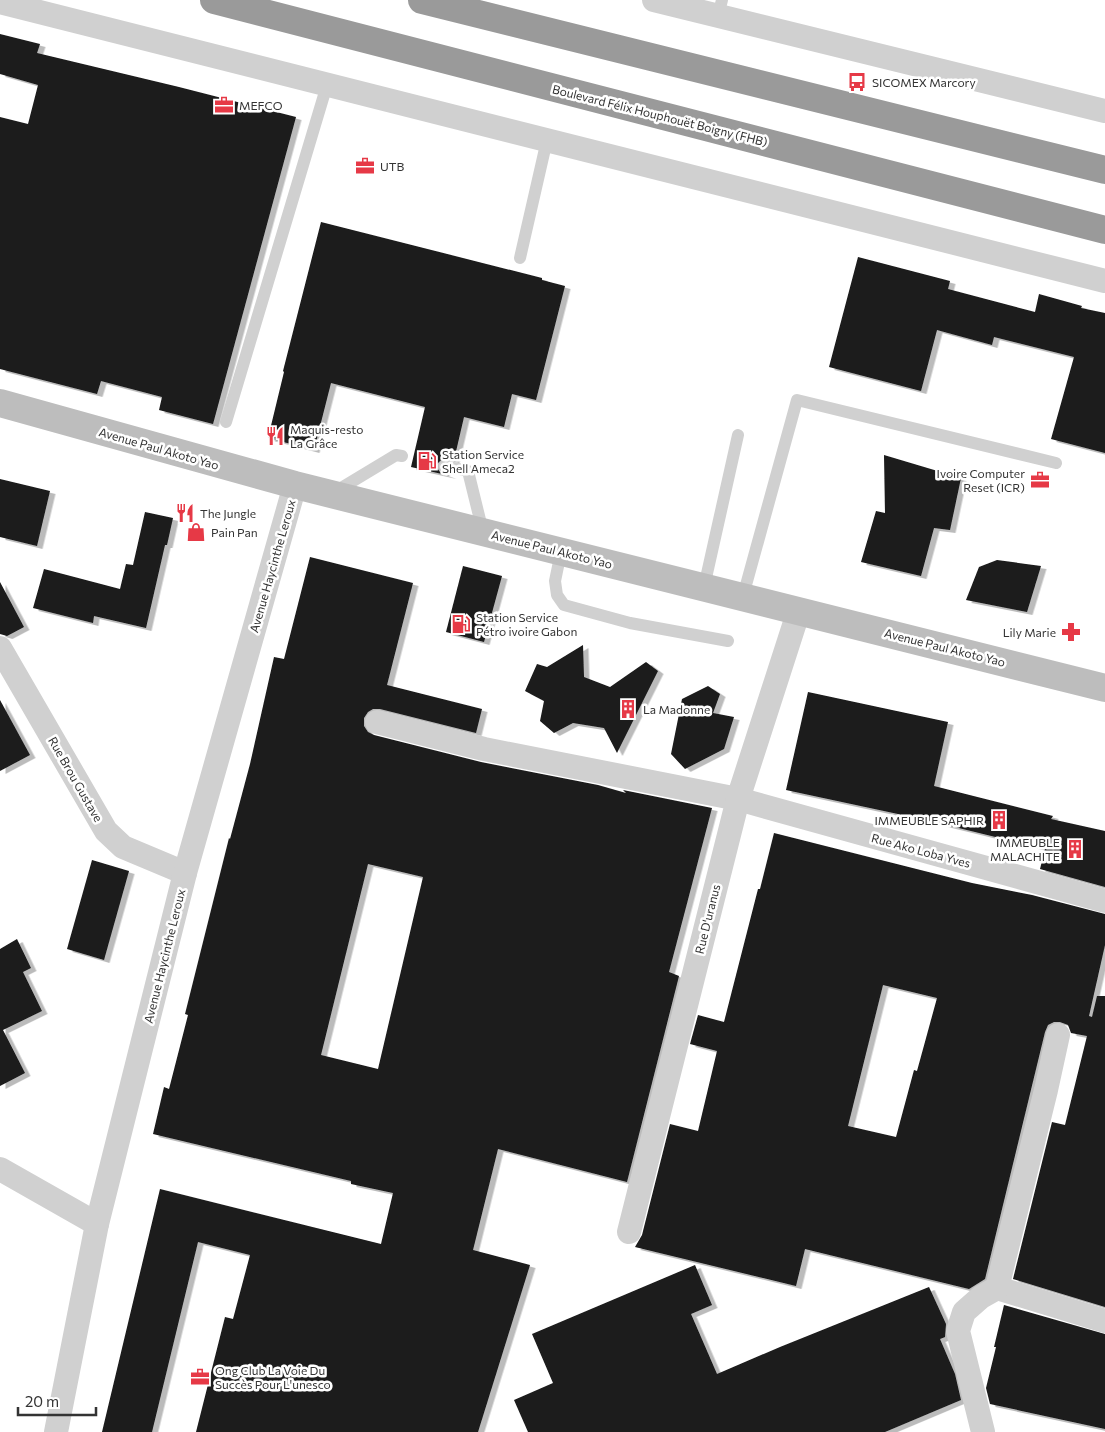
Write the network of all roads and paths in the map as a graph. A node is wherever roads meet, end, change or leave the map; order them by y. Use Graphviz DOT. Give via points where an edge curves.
graph roads {
  1 [pos="214,0"];
  2 [pos="422,0"];
  3 [pos="654,0"];
  4 [pos="0,2"];
  5 [pos="720,8"];
  6 [pos="327,85"];
  7 [pos="1105,111"];
  8 [pos="547,140"];
  9 [pos="1105,170"];
  10 [pos="1105,230"];
  11 [pos="520,258"];
  12 [pos="1105,281"];
  13 [pos="0,403"];
  14 [pos="226,422"];
  15 [pos="738,436"];
  16 [pos="402,456"];
  17 [pos="1056,463"];
  18 [pos="445,466"];
  19 [pos="295,486"];
  20 [pos="331,494"];
  21 [pos="483,532"];
  22 [pos="561,552"];
  23 [pos="704,587"];
  24 [pos="743,596"];
  25 [pos="799,610"];
  26 [pos="728,642"];
  27 [pos="3,658"];
  28 [pos="1105,688"];
  29 [pos="377,722"];
  30 [pos="738,799"];
  31 [pos="185,873"];
  32 [pos="1105,901"];
  33 [pos="1058,1035"];
  34 [pos="0,1169"];
  35 [pos="97,1224"];
  36 [pos="629,1232"];
  37 [pos="998,1288"];
  38 [pos="1105,1321"];
  39 [pos="56,1432"];
  40 [pos="983,1432"];
  1 -- 10 [label="highway, Boulevard Félix Houphouët Boigny (FHB)"];
  2 -- 9 [label="highway"];
  3 -- 5 [label="street"];
  4 -- 6 [label="street"];
  5 -- 7 [label="street"];
  6 -- 8 [label="street"];
  6 -- 14 [label="lane"];
  8 -- 11 [label="lane"];
  8 -- 12 [label="street"];
  13 -- 19 [label="street, Avenue Paul Akoto Yao"];
  15 -- 23 [label="lane"];
  16 -- 20 [label="lane" via="396,455"];
  17 -- 24 [label="lane" via="797,400"];
  18 -- 21 [label="lane" via="468,471"];
  19 -- 20 [label="street, Avenue Paul Akoto Yao"];
  19 -- 31 [label="street, Avenue Haycinthe Leroux"];
  20 -- 21 [label="street, Avenue Paul Akoto Yao"];
  21 -- 22 [label="street, Avenue Paul Akoto Yao"];
  22 -- 23 [label="street, Avenue Paul Akoto Yao"];
  22 -- 26 [label="lane" via="555,581 557,595 564,605 630,623"];
  23 -- 24 [label="street, Avenue Paul Akoto Yao"];
  24 -- 25 [label="street, Avenue Paul Akoto Yao"];
  25 -- 28 [label="street, Avenue Paul Akoto Yao"];
  25 -- 30 [label="street, Rue D'uranus"];
  27 -- 31 [label="street, Rue Brou Gustave" via="106,832 123,847"];
  29 -- 30 [label="street, Rue Ako Loba Yves" via="484,749"];
  30 -- 32 [label="street, Rue Ako Loba Yves"];
  30 -- 36 [label="street, Rue D'uranus"];
  31 -- 35 [label="street, Avenue Haycinthe Leroux"];
  33 -- 37 [label="street"];
  34 -- 35 [label="street"];
  35 -- 39 [label="street, Avenue Haycinthe Leroux"];
  37 -- 38 [label="street"];
  37 -- 40 [label="street" via="964,1312 958,1330"];
}
